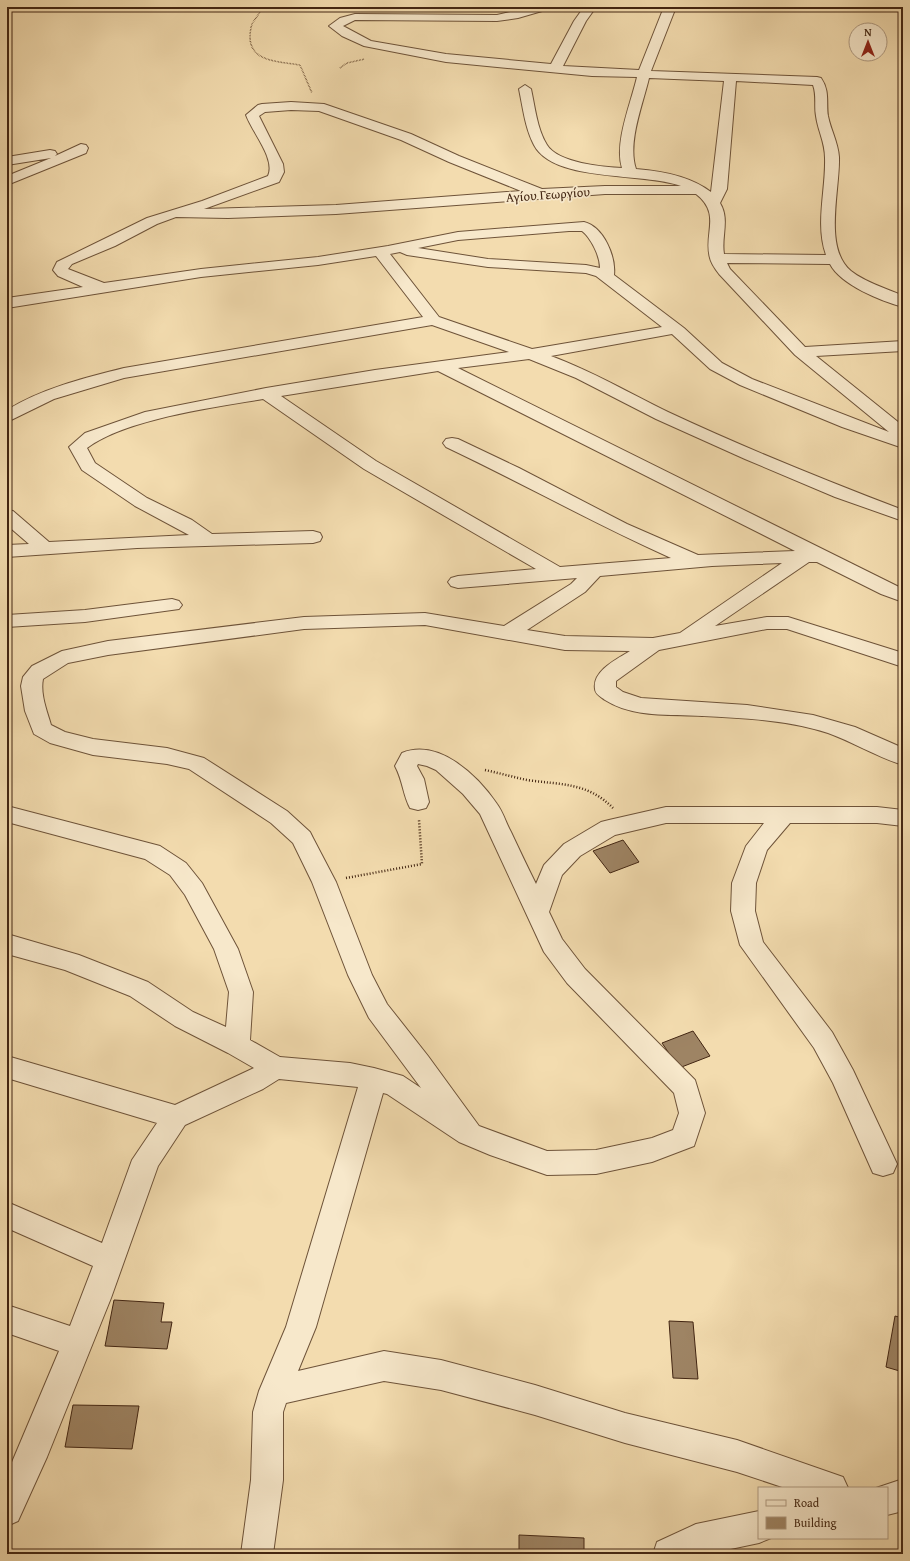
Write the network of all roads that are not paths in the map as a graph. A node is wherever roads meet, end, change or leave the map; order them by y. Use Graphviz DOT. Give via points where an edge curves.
graph roads {
  1 [pos="545,7"];
  2 [pos="590,7"];
  3 [pos="670,7"];
  4 [pos="556,67"];
  5 [pos="644,74"];
  6 [pos="730,78"];
  7 [pos="524,89"];
  8 [pos="7,161"];
  9 [pos="630,173"];
  10 [pos="7,181"];
  11 [pos="699,190"];
  12 [pos="541,194"];
  13 [pos="713,203"];
  14 [pos="174,213"];
  15 [pos="398,248"];
  16 [pos="380,251"];
  17 [pos="717,258"];
  18 [pos="836,260"];
  19 [pos="606,277"];
  20 [pos="107,287"];
  21 [pos="903,302"];
  22 [pos="7,303"];
  23 [pos="433,320"];
  24 [pos="675,329"];
  25 [pos="903,346"];
  26 [pos="801,352"];
  27 [pos="532,354"];
  28 [pos="440,366"];
  29 [pos="266,393"];
  30 [pos="7,417"];
  31 [pos="903,435"];
  32 [pos="452,443"];
  33 [pos="903,443"];
  34 [pos="7,515"];
  35 [pos="903,516"];
  36 [pos="313,537"];
  37 [pos="207,539"];
  38 [pos="45,548"];
  39 [pos="7,551"];
  40 [pos="814,556"];
  41 [pos="696,562"];
  42 [pos="595,570"];
  43 [pos="556,573"];
  44 [pos="458,582"];
  45 [pos="903,596"];
  46 [pos="172,605"];
  47 [pos="7,621"];
  48 [pos="506,634"];
  49 [pos="680,641"];
  50 [pos="653,646"];
  51 [pos="903,660"];
  52 [pos="903,757"];
  53 [pos="418,802"];
  54 [pos="7,814"];
  55 [pos="785,814"];
  56 [pos="903,818"];
  57 [pos="537,913"];
  58 [pos="7,944"];
  59 [pos="237,1045"];
  60 [pos="7,1067"];
  61 [pos="276,1068"];
  62 [pos="374,1079"];
  63 [pos="176,1117"];
  64 [pos="469,1134"];
  65 [pos="883,1164"];
  66 [pos="7,1215"];
  67 [pos="110,1260"];
  68 [pos="7,1319"];
  69 [pos="78,1343"];
  70 [pos="274,1391"];
  71 [pos="829,1487"];
  72 [pos="903,1495"];
  73 [pos="888,1499"];
  74 [pos="7,1510"];
  75 [pos="758,1527"];
  76 [pos="257,1554"];
  77 [pos="668,1554"];
  1 -- 4 [label="street" via="497,18 355,17 335,26 346,34 378,47 446,58"];
  2 -- 4 [label="street"];
  3 -- 5 [label="street"];
  4 -- 5 [label="street" via="592,72"];
  5 -- 6 [label="street"];
  5 -- 9 [label="street" via="627,143 626,160"];
  6 -- 13 [label="street" via="720,189"];
  6 -- 18 [label="street" via="817,81 822,88 822,117 831,143 828,229"];
  7 -- 9 [label="street" via="535,130 546,153 597,171"];
  8 -- 10 [label="street" via="81,148 51,164"];
  9 -- 11 [label="street" via="657,174"];
  11 -- 12 [label="street, Αγίου Γεωργίου" via="606,190"];
  11 -- 13 [label="street"];
  12 -- 14 [label="street, Αγίου Γεωργίου" via="297,212"];
  12 -- 14 [label="street" via="454,160 399,134 320,107 277,106 262,108 252,115 277,162 277,176 207,204"];
  13 -- 17 [label="street" via="717,210 718,222 715,245"];
  14 -- 20 [label="street" via="62,265 60,270 73,278"];
  15 -- 16 [label="street"];
  15 -- 19 [label="street" via="488,263 586,269"];
  15 -- 19 [label="street" via="458,236 583,226 589,228 600,245 607,265"];
  16 -- 20 [label="street"];
  16 -- 23 [label="street"];
  17 -- 18 [label="street"];
  17 -- 26 [label="street" via="724,271"];
  18 -- 21 [label="street" via="839,267 854,280"];
  19 -- 24 [label="street"];
  20 -- 22 [label="street"];
  23 -- 27 [label="street"];
  23 -- 30 [label="street" via="124,373 38,398"];
  24 -- 27 [label="street"];
  24 -- 33 [label="street" via="716,366 746,382"];
  25 -- 26 [label="street"];
  26 -- 31 [label="street"];
  27 -- 28 [label="street"];
  27 -- 35 [label="street" via="597,381 661,414 758,458 825,487"];
  28 -- 29 [label="street"];
  28 -- 40 [label="street"];
  29 -- 37 [label="street" via="145,417 91,436 78,447 88,466 141,502"];
  29 -- 43 [label="street" via="370,465"];
  32 -- 41 [label="street" via="620,528"];
  34 -- 38 [label="street"];
  36 -- 37 [label="street"];
  37 -- 38 [label="street"];
  38 -- 39 [label="street"];
  40 -- 41 [label="street"];
  40 -- 45 [label="street"];
  40 -- 49 [label="street"];
  41 -- 42 [label="street"];
  42 -- 43 [label="street"];
  42 -- 48 [label="street" via="578,588"];
  43 -- 44 [label="street"];
  46 -- 47 [label="street" via="85,616"];
  48 -- 50 [label="street" via="565,643"];
  48 -- 64 [label="street" via="425,619 304,623 101,650 62,658 39,671 33,677 31,686 42,730 58,738 93,747 167,756 196,763 279,817 302,838 324,882 360,975 378,1011"];
  49 -- 50 [label="street"];
  49 -- 51 [label="street" via="767,623 788,623"];
  50 -- 52 [label="street" via="606,679 605,690 613,697 630,704 706,709 813,722 849,731"];
  53 -- 57 [label="street" via="413,779 406,766 410,758 415,756 432,759 444,765 471,788 489,810"];
  54 -- 59 [label="street" via="152,852 178,869 194,890 226,949 241,992"];
  55 -- 56 [label="street" via="877,815"];
  55 -- 57 [label="street" via="666,815 609,828 572,850 552,871"];
  55 -- 65 [label="street" via="757,846 744,883 743,911 752,945 823,1040 844,1078"];
  57 -- 64 [label="street" via="553,945 576,976 686,1088 692,1113 684,1138 652,1150 596,1162 547,1163"];
  58 -- 59 [label="street" via="70,962 139,989 184,1019"];
  59 -- 61 [label="street"];
  60 -- 63 [label="street"];
  61 -- 62 [label="street" via="350,1074"];
  61 -- 63 [label="street"];
  62 -- 64 [label="street" via="394,1084"];
  62 -- 70 [label="street" via="301,1327"];
  63 -- 67 [label="street" via="146,1160"];
  66 -- 67 [label="street"];
  67 -- 69 [label="street"];
  68 -- 69 [label="street"];
  69 -- 74 [label="street"];
  70 -- 71 [label="street" via="384,1366 442,1375 625,1428 737,1456"];
  70 -- 76 [label="street" via="268,1412 267,1480"];
  72 -- 73 [label="street"];
  75 -- 77 [label="street" via="696,1540"];
}
